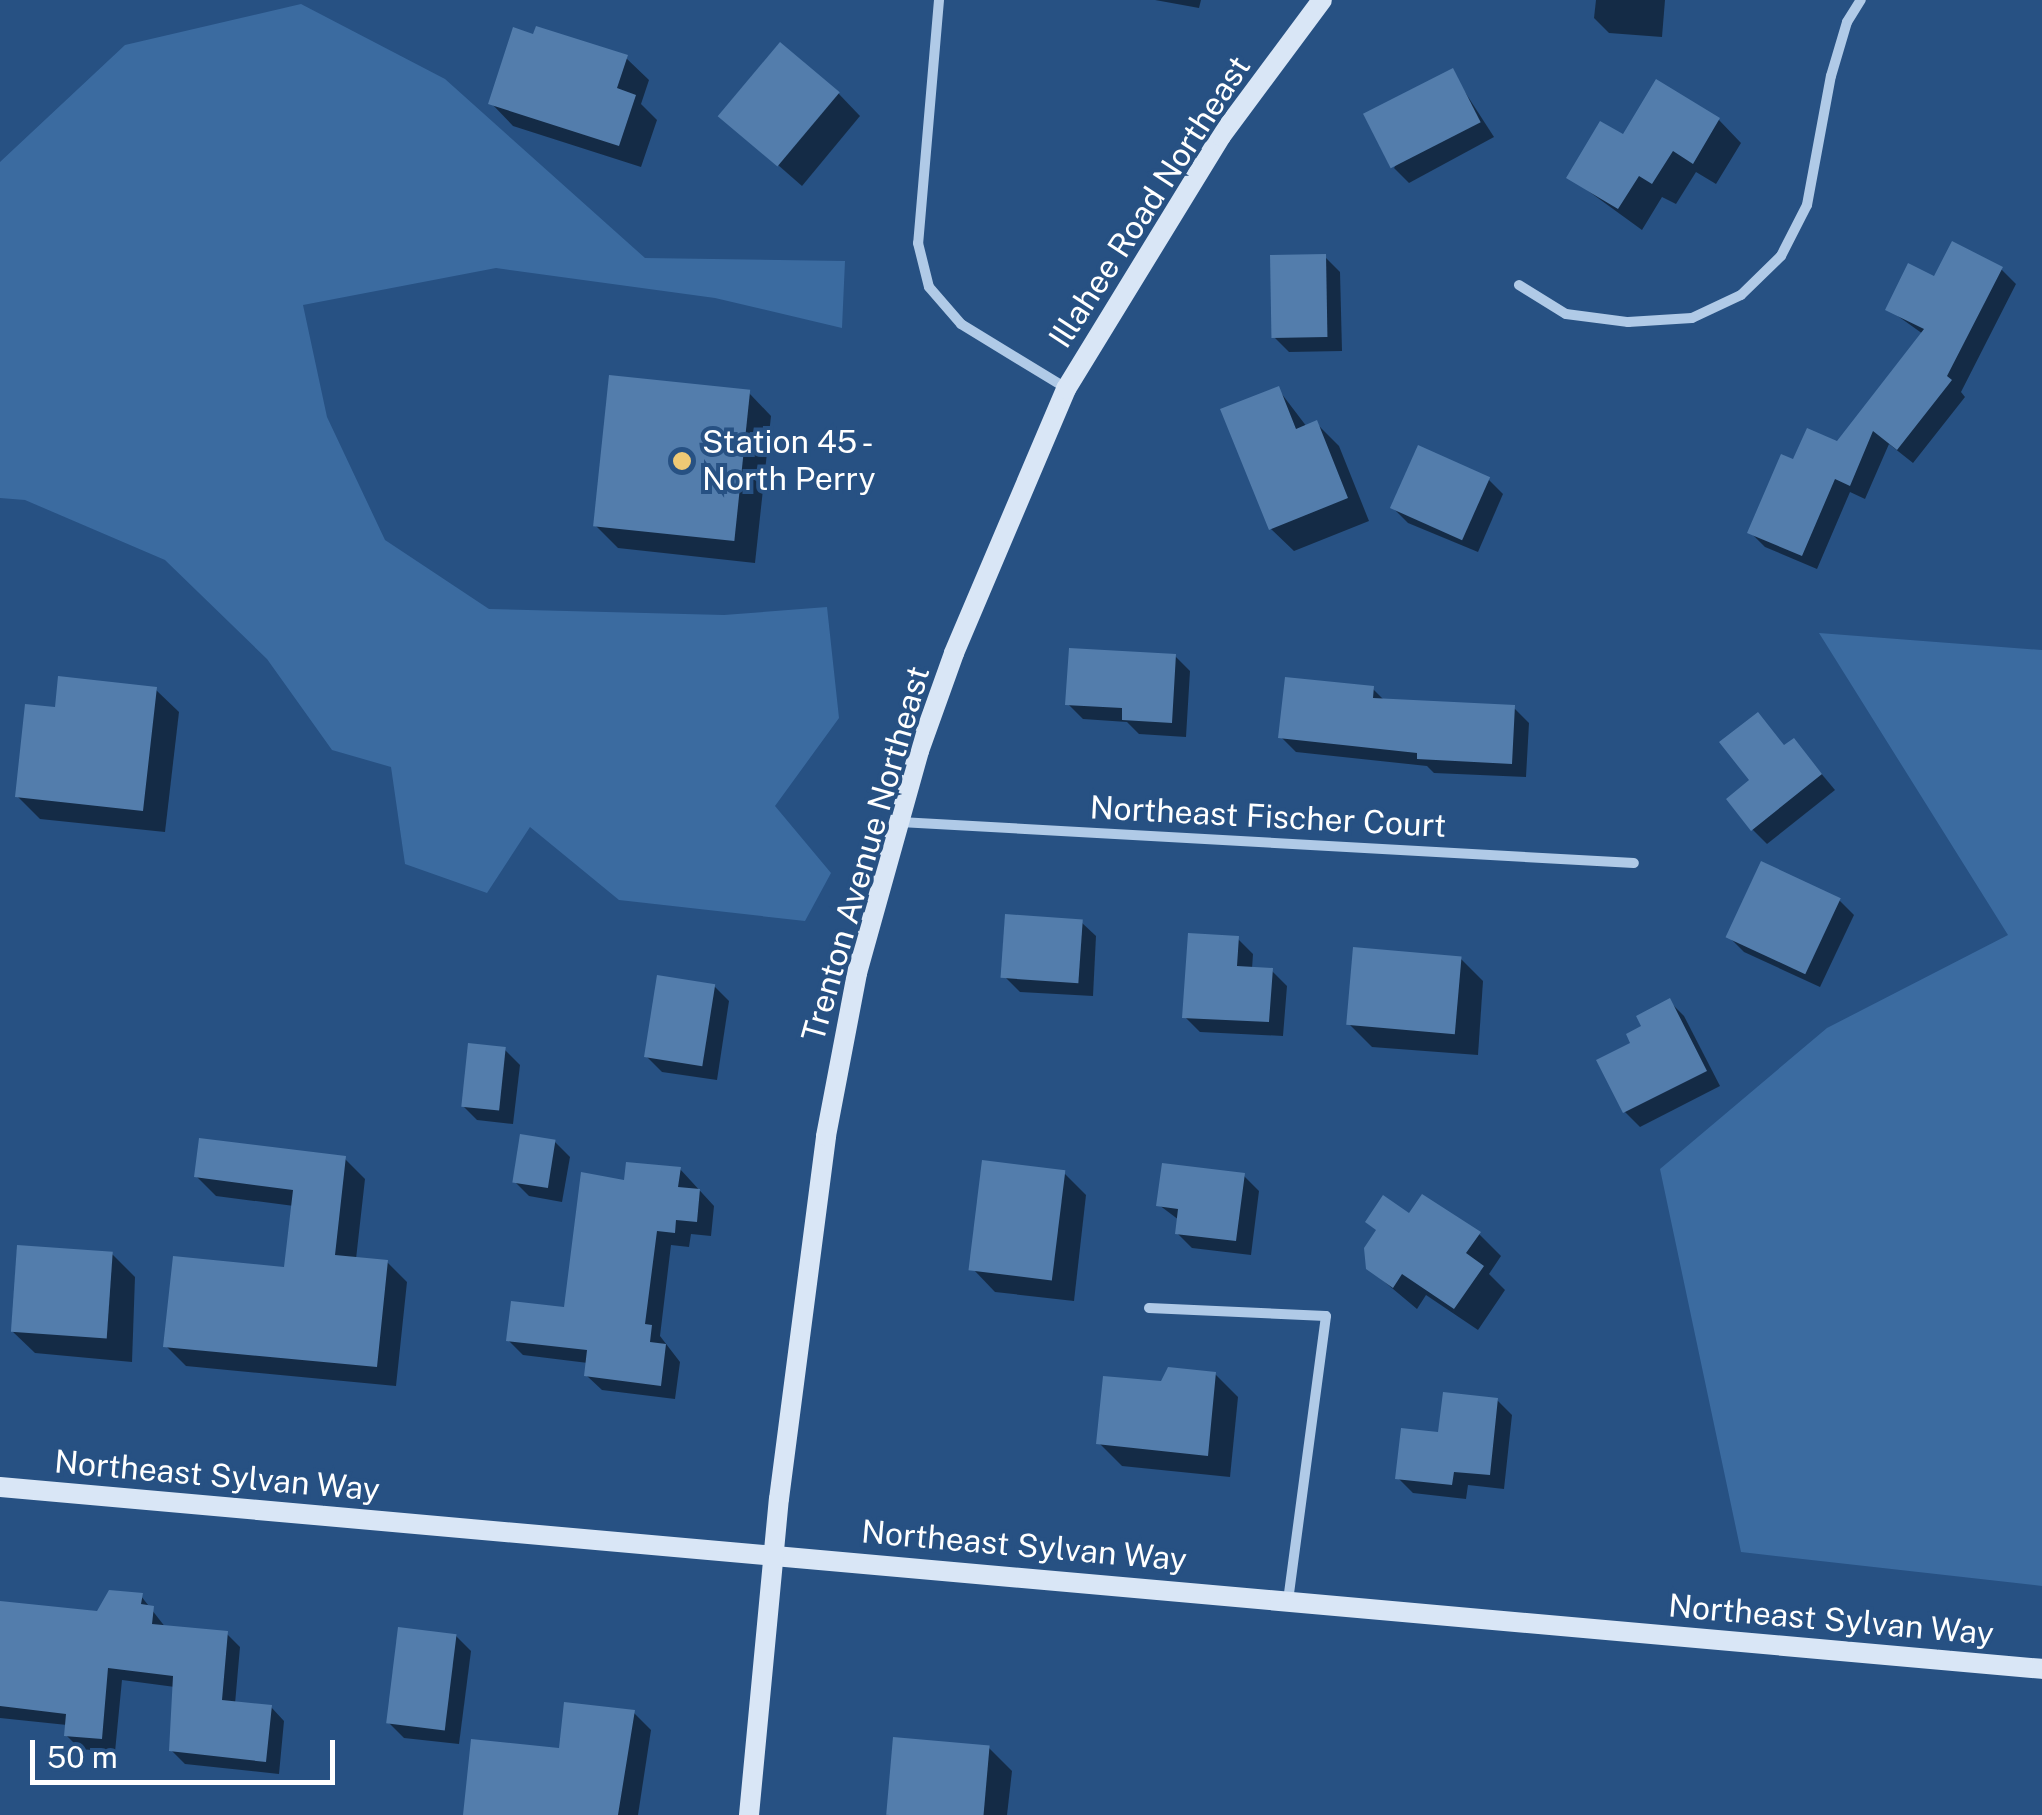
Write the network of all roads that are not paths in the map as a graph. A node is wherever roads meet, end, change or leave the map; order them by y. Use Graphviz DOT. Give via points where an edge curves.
graph roads {
  1 [pos="938,0"];
  2 [pos="1322,0"];
  3 [pos="1861,0"];
  4 [pos="1519,285"];
  5 [pos="1066,389"];
  6 [pos="899,822"];
  7 [pos="1634,863"];
  8 [pos="1149,1308"];
  9 [pos="0,1488"];
  10 [pos="774,1554"];
  11 [pos="1288,1600"];
  12 [pos="2042,1669"];
  13 [pos="749,1815"];
  1 -- 5 [label="street" via="918,242 929,287 961,324"];
  2 -- 5 [label="main road, Illahee Road Northeast" via="1221,136"];
  3 -- 4 [label="street" via="1831,76 1807,206 1781,256 1741,295 1692,318 1628,322 1566,314"];
  5 -- 6 [label="main road, Trenton Avenue Northeast" via="954,653"];
  6 -- 7 [label="street, Northeast Fischer Court"];
  6 -- 10 [label="main road, Trenton Avenue Northeast" via="838,1065"];
  8 -- 11 [label="street" via="1326,1316"];
  9 -- 10 [label="main road, Northeast Sylvan Way"];
  10 -- 11 [label="main road, Northeast Sylvan Way"];
  10 -- 13 [label="main road, Trenton Avenue Northeast"];
  11 -- 12 [label="main road, Northeast Sylvan Way"];
}
